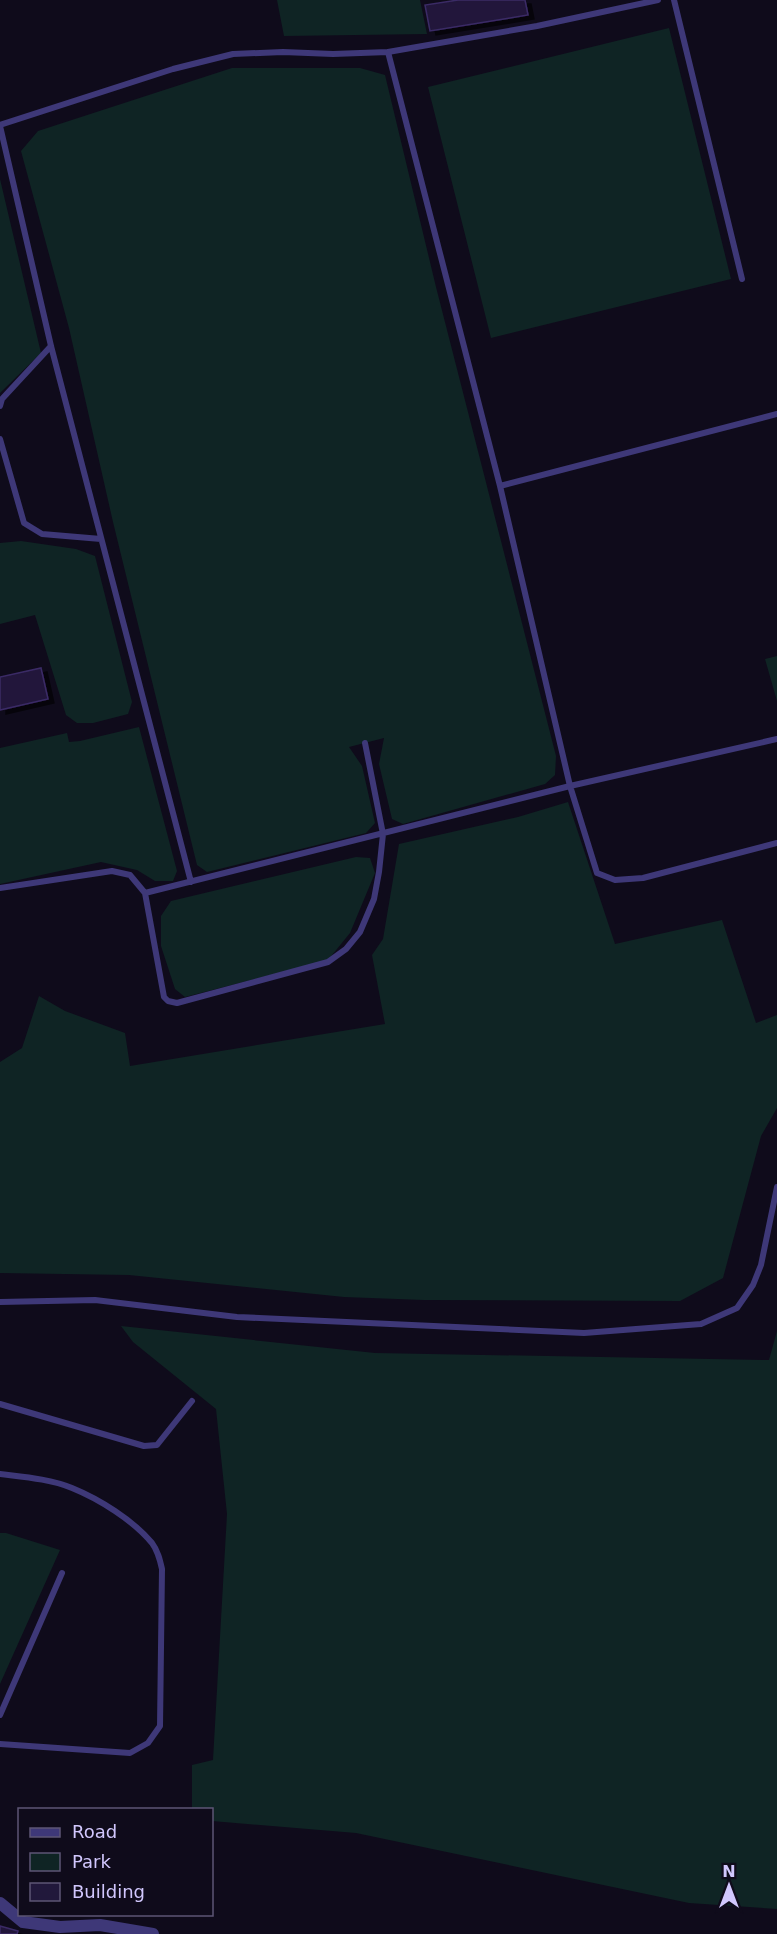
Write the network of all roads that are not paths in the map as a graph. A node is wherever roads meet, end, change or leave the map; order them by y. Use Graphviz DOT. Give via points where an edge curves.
graph roads {
  1 [pos="658,0"];
  2 [pos="674,0"];
  3 [pos="387,52"];
  4 [pos="0,126"];
  5 [pos="742,279"];
  6 [pos="51,346"];
  7 [pos="0,406"];
  8 [pos="777,414"];
  9 [pos="0,439"];
  10 [pos="500,486"];
  11 [pos="101,539"];
  12 [pos="777,739"];
  13 [pos="365,743"];
  14 [pos="570,786"];
  15 [pos="383,834"];
  16 [pos="777,843"];
  17 [pos="191,882"];
  18 [pos="0,888"];
  19 [pos="145,893"];
  20 [pos="777,1187"];
  21 [pos="0,1302"];
  22 [pos="192,1401"];
  23 [pos="0,1404"];
  24 [pos="0,1474"];
  25 [pos="62,1573"];
  26 [pos="0,1716"];
  27 [pos="0,1744"];
  28 [pos="0,1903"];
  29 [pos="153,1934"];
  1 -- 3 [label="lane"];
  2 -- 5 [label="lane"];
  3 -- 4 [label="lane" via="234,54 173,69"];
  3 -- 10 [label="lane"];
  4 -- 6 [label="lane"];
  6 -- 7 [label="lane" via="2,399"];
  6 -- 11 [label="lane"];
  8 -- 10 [label="lane"];
  9 -- 11 [label="lane" via="24,523 42,534"];
  10 -- 14 [label="lane"];
  11 -- 17 [label="lane"];
  12 -- 14 [label="lane"];
  13 -- 15 [label="lane"];
  14 -- 15 [label="lane"];
  14 -- 16 [label="lane" via="597,873 615,880 643,878"];
  15 -- 17 [label="lane"];
  15 -- 19 [label="lane" via="374,899 360,932 346,950 328,962 177,1003 164,997"];
  17 -- 19 [label="lane"];
  18 -- 19 [label="lane" via="112,871 130,875"];
  20 -- 21 [label="lane" via="761,1266 753,1286 737,1308 701,1324 584,1333 237,1317 95,1300"];
  22 -- 23 [label="lane" via="157,1444 151,1446"];
  24 -- 27 [label="lane" via="73,1488 120,1513 152,1543 162,1569 160,1726 148,1743 130,1753"];
  25 -- 26 [label="lane"];
  28 -- 29 [label="street" via="23,1922 60,1927 100,1925"];
}
